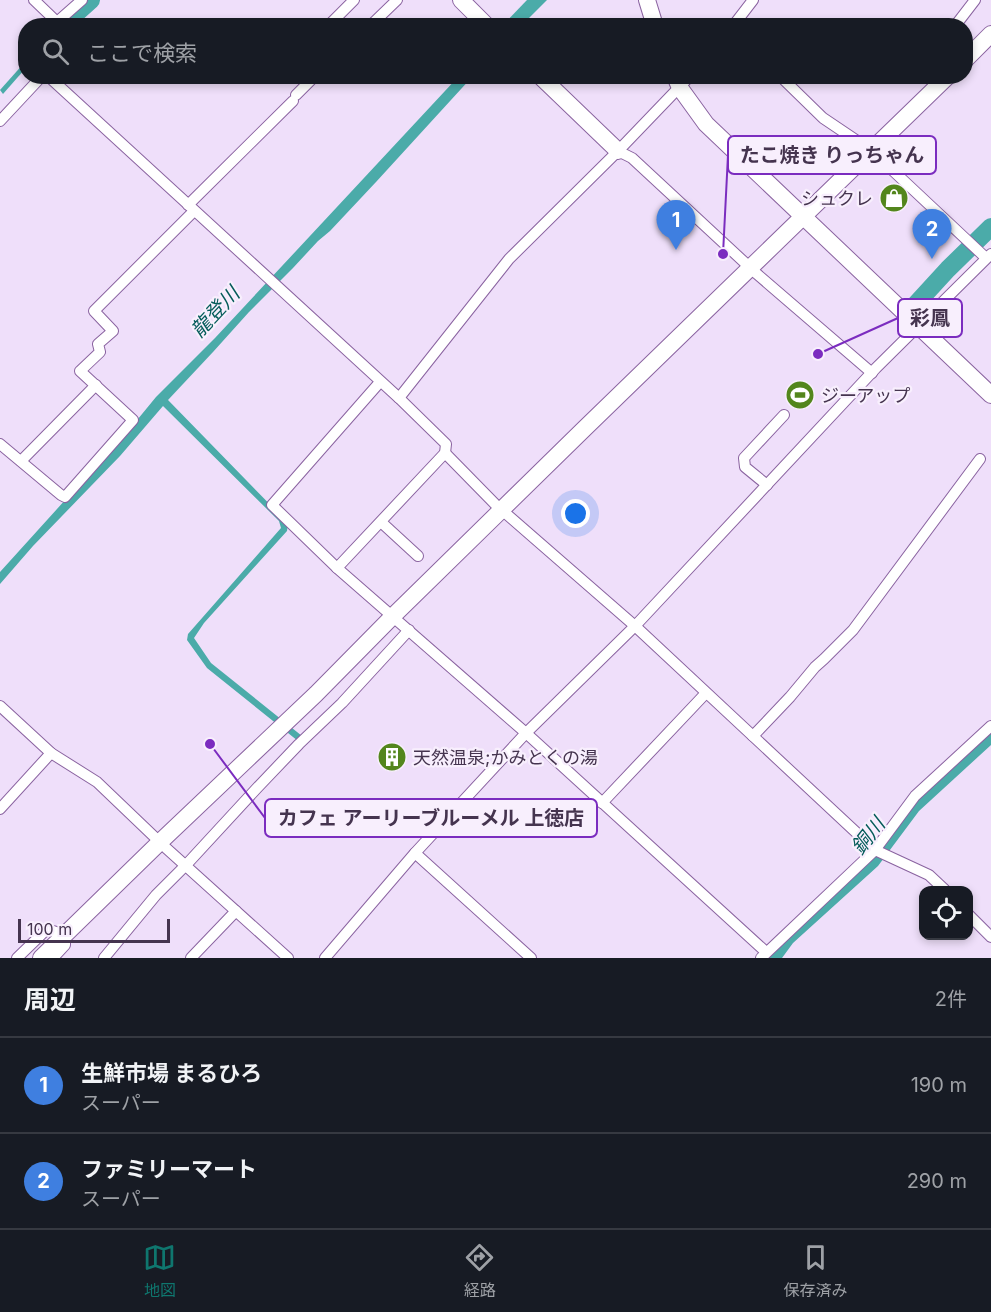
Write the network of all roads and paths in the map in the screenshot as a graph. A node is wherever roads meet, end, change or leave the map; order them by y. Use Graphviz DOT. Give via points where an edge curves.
graph roads {
  1 [pos="34,0"];
  2 [pos="82,0"];
  3 [pos="354,0"];
  4 [pos="397,0"];
  5 [pos="461,0"];
  6 [pos="647,0"];
  7 [pos="753,0"];
  8 [pos="975,0"];
  9 [pos="51,18"];
  10 [pos="63,18"];
  11 [pos="336,18"];
  12 [pos="378,18"];
  13 [pos="479,18"];
  14 [pos="653,18"];
  15 [pos="739,18"];
  16 [pos="961,18"];
  17 [pos="991,34"];
  18 [pos="973,52"];
  19 [pos="34,84"];
  20 [pos="57,84"];
  21 [pos="307,84"];
  22 [pos="548,84"];
  23 [pos="678,84"];
  24 [pos="684,84"];
  25 [pos="788,84"];
  26 [pos="935,84"];
  27 [pos="2,115"];
  28 [pos="618,151"];
  29 [pos="872,151"];
  30 [pos="191,208"];
  31 [pos="804,216"];
  32 [pos="989,256"];
  33 [pos="751,267"];
  34 [pos="919,326"];
  35 [pos="872,373"];
  36 [pos="380,382"];
  37 [pos="96,385"];
  38 [pos="991,395"];
  39 [pos="399,398"];
  40 [pos="784,415"];
  41 [pos="0,444"];
  42 [pos="445,453"];
  43 [pos="980,459"];
  44 [pos="21,461"];
  45 [pos="767,484"];
  46 [pos="502,510"];
  47 [pos="381,522"];
  48 [pos="418,556"];
  49 [pos="337,568"];
  50 [pos="392,617"];
  51 [pos="634,626"];
  52 [pos="409,630"];
  53 [pos="706,693"];
  54 [pos="0,706"];
  55 [pos="991,726"];
  56 [pos="526,733"];
  57 [pos="753,736"];
  58 [pos="51,753"];
  59 [pos="602,803"];
  60 [pos="0,809"];
  61 [pos="160,842"];
  62 [pos="874,850"];
  63 [pos="415,853"];
  64 [pos="186,866"];
  65 [pos="940,886"];
  66 [pos="236,911"];
  67 [pos="973,919"];
  68 [pos="65,935"];
  69 [pos="991,938"];
  70 [pos="764,955"];
  71 [pos="58,956"];
  72 [pos="17,958"];
  73 [pos="41,958"];
  74 [pos="104,958"];
  75 [pos="191,958"];
  76 [pos="288,958"];
  77 [pos="325,958"];
  78 [pos="531,958"];
  1 -- 9 [label="street"];
  2 -- 10 [label="street"];
  3 -- 11 [label="street"];
  4 -- 12 [label="street"];
  5 -- 13 [label="street"];
  6 -- 14 [label="street"];
  7 -- 15 [label="street"];
  8 -- 16 [label="street"];
  17 -- 18 [label="street"];
  19 -- 27 [label="street"];
  20 -- 30 [label="street"];
  21 -- 30 [label="street"];
  22 -- 28 [label="street"];
  23 -- 28 [label="street"];
  24 -- 31 [label="street" via="706,124"];
  25 -- 29 [label="street" via="823,118"];
  26 -- 29 [label="street"];
  28 -- 33 [label="street" via="632,158"];
  28 -- 39 [label="street" via="509,259"];
  29 -- 31 [label="street"];
  29 -- 32 [label="street"];
  30 -- 36 [label="street"];
  30 -- 37 [label="street" via="94,311 113,331 98,344 100,352 80,371"];
  31 -- 33 [label="street"];
  31 -- 34 [label="street"];
  32 -- 34 [label="street"];
  33 -- 35 [label="street"];
  33 -- 46 [label="street"];
  34 -- 35 [label="street"];
  34 -- 38 [label="street"];
  35 -- 45 [label="street"];
  36 -- 39 [label="street"];
  36 -- 49 [label="street" via="272,505"];
  37 -- 44 [label="street"];
  37 -- 44 [label="street" via="133,420 65,497"];
  39 -- 42 [label="street" via="446,444"];
  40 -- 45 [label="street" via="744,458 745,467"];
  41 -- 44 [label="street"];
  42 -- 46 [label="street"];
  42 -- 47 [label="street"];
  43 -- 57 [label="street" via="853,630"];
  45 -- 51 [label="street"];
  46 -- 50 [label="street"];
  46 -- 51 [label="street"];
  47 -- 48 [label="street"];
  47 -- 49 [label="street"];
  49 -- 50 [label="street"];
  50 -- 52 [label="street"];
  50 -- 61 [label="street"];
  51 -- 53 [label="street"];
  51 -- 56 [label="street"];
  52 -- 56 [label="street"];
  52 -- 64 [label="street"];
  53 -- 57 [label="street"];
  53 -- 59 [label="street"];
  54 -- 58 [label="street"];
  55 -- 62 [label="street" via="915,796"];
  56 -- 59 [label="street"];
  56 -- 63 [label="street"];
  57 -- 62 [label="street"];
  58 -- 60 [label="street"];
  58 -- 61 [label="street" via="97,782"];
  59 -- 70 [label="street"];
  61 -- 64 [label="street"];
  61 -- 68 [label="street"];
  62 -- 65 [label="street" via="929,874"];
  62 -- 70 [label="street"];
  63 -- 77 [label="street"];
  63 -- 78 [label="street"];
  64 -- 66 [label="street"];
  64 -- 74 [label="street" via="156,895"];
  66 -- 75 [label="street"];
  66 -- 76 [label="street"];
  67 -- 69 [label="street"];
  68 -- 71 [label="street" via="65,945"];
  68 -- 72 [label="street" via="47,929"];
  68 -- 73 [label="street"];
}
